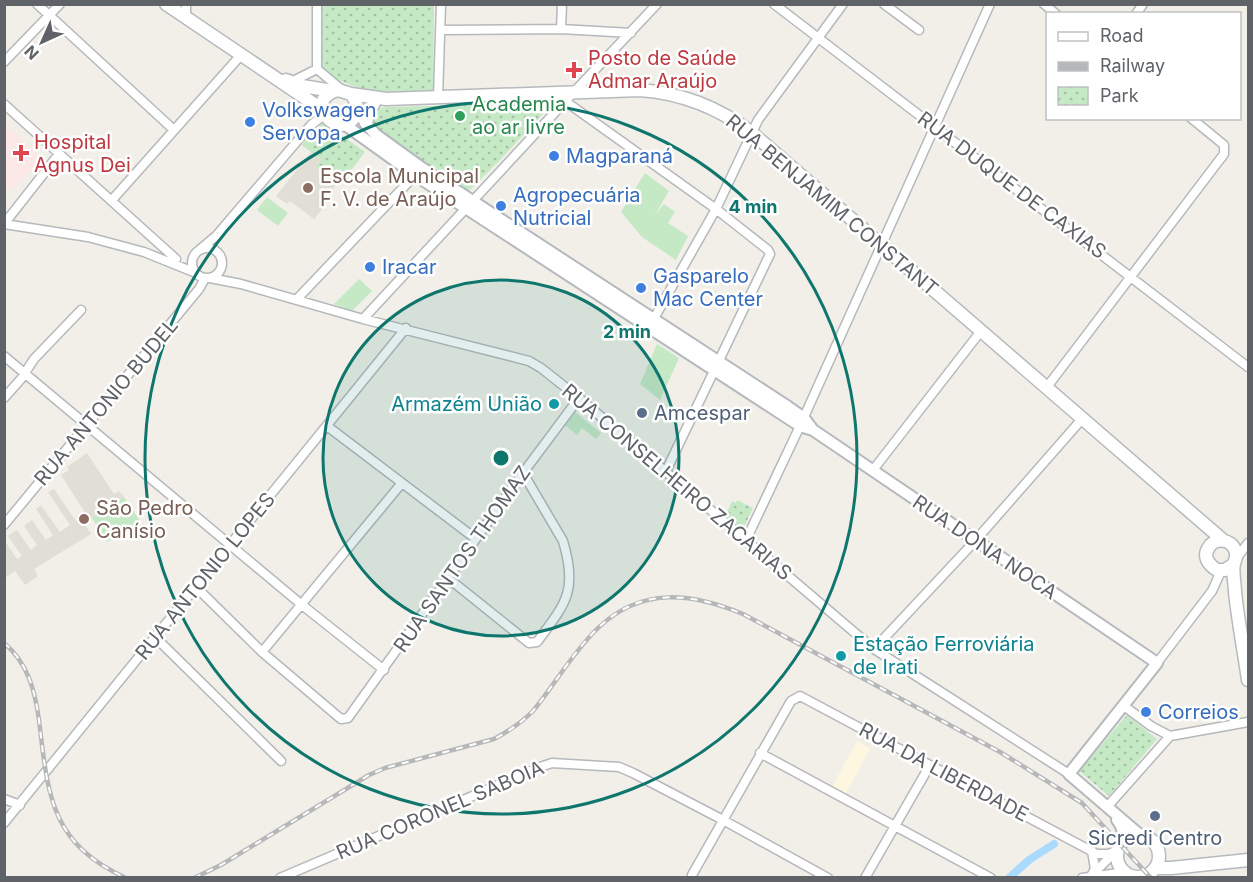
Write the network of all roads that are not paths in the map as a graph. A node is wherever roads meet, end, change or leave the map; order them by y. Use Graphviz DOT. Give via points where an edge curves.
graph roads {
  1 [pos="37,4"];
  2 [pos="60,4"];
  3 [pos="166,4"];
  4 [pos="186,4"];
  5 [pos="317,4"];
  6 [pos="441,4"];
  7 [pos="562,4"];
  8 [pos="657,4"];
  9 [pos="774,4"];
  10 [pos="843,4"];
  11 [pos="884,4"];
  12 [pos="990,4"];
  13 [pos="49,16"];
  14 [pos="186,18"];
  15 [pos="561,29"];
  16 [pos="441,30"];
  17 [pos="919,30"];
  18 [pos="630,33"];
  19 [pos="818,37"];
  20 [pos="241,55"];
  21 [pos="4,62"];
  22 [pos="317,69"];
  23 [pos="271,74"];
  24 [pos="291,82"];
  25 [pos="342,92"];
  26 [pos="569,97"];
  27 [pos="438,98"];
  28 [pos="380,101"];
  29 [pos="4,104"];
  30 [pos="357,110"];
  31 [pos="324,112"];
  32 [pos="1193,120"];
  33 [pos="366,123"];
  34 [pos="344,124"];
  35 [pos="934,127"];
  36 [pos="174,130"];
  37 [pos="752,133"];
  38 [pos="59,154"];
  39 [pos="419,172"];
  40 [pos="112,200"];
  41 [pos="471,204"];
  42 [pos="716,209"];
  43 [pos="4,224"];
  44 [pos="148,234"];
  45 [pos="216,236"];
  46 [pos="882,245"];
  47 [pos="144,252"];
  48 [pos="196,253"];
  49 [pos="218,253"];
  50 [pos="154,256"];
  51 [pos="177,259"];
  52 [pos="222,265"];
  53 [pos="196,273"];
  54 [pos="1132,277"];
  55 [pos="207,278"];
  56 [pos="241,284"];
  57 [pos="297,299"];
  58 [pos="81,310"];
  59 [pos="363,319"];
  60 [pos="651,323"];
  61 [pos="406,328"];
  62 [pos="981,331"];
  63 [pos="4,356"];
  64 [pos="717,367"];
  65 [pos="1248,367"];
  66 [pos="25,373"];
  67 [pos="1047,387"];
  68 [pos="4,398"];
  69 [pos="579,398"];
  70 [pos="1082,419"];
  71 [pos="802,422"];
  72 [pos="86,426"];
  73 [pos="327,426"];
  74 [pos="873,470"];
  75 [pos="666,471"];
  76 [pos="523,473"];
  77 [pos="402,484"];
  78 [pos="1199,520"];
  79 [pos="4,525"];
  80 [pos="476,539"];
  81 [pos="746,540"];
  82 [pos="975,541"];
  83 [pos="1229,543"];
  84 [pos="1248,543"];
  85 [pos="230,544"];
  86 [pos="1210,545"];
  87 [pos="1229,566"];
  88 [pos="448,578"];
  89 [pos="196,587"];
  90 [pos="302,605"];
  91 [pos="156,638"];
  92 [pos="874,650"];
  93 [pos="262,652"];
  94 [pos="1157,663"];
  95 [pos="384,670"];
  96 [pos="1248,680"];
  97 [pos="1124,706"];
  98 [pos="1248,722"];
  99 [pos="1170,736"];
  100 [pos="760,753"];
  101 [pos="281,761"];
  102 [pos="930,765"];
  103 [pos="1069,774"];
  104 [pos="4,799"];
  105 [pos="20,805"];
  106 [pos="1107,807"];
  107 [pos="723,820"];
  108 [pos="4,823"];
  109 [pos="894,826"];
  110 [pos="1140,835"];
  111 [pos="1118,849"];
  112 [pos="1158,850"];
  113 [pos="1092,851"];
  114 [pos="1248,860"];
  115 [pos="1178,867"];
  116 [pos="1151,873"];
  117 [pos="692,875"];
  118 [pos="1131,875"];
  119 [pos="1086,877"];
  120 [pos="280,878"];
  121 [pos="828,878"];
  122 [pos="865,878"];
  123 [pos="991,878"];
  1 -- 13 [label="street"];
  2 -- 13 [label="street"];
  3 -- 14 [label="main road"];
  4 -- 14 [label="street"];
  5 -- 22 [label="street"];
  6 -- 16 [label="street"];
  7 -- 15 [label="street"];
  8 -- 18 [label="street"];
  9 -- 19 [label="street, RUA DUQUE DE CAXIAS"];
  10 -- 19 [label="street"];
  11 -- 17 [label="street"];
  12 -- 35 [label="street"];
  13 -- 21 [label="street"];
  13 -- 36 [label="street"];
  14 -- 20 [label="main road"];
  15 -- 16 [label="street"];
  15 -- 18 [label="street"];
  16 -- 27 [label="street"];
  18 -- 26 [label="street"];
  19 -- 35 [label="street, RUA DUQUE DE CAXIAS"];
  19 -- 37 [label="street"];
  20 -- 23 [label="main road"];
  20 -- 36 [label="street"];
  22 -- 24 [label="street"];
  22 -- 25 [label="street"];
  23 -- 24 [label="main road, RUA BENJAMIM CONSTANT"];
  23 -- 31 [label="main road"];
  24 -- 25 [label="main road, RUA BENJAMIM CONSTANT"];
  25 -- 28 [label="main road, RUA BENJAMIM CONSTANT"];
  25 -- 30 [label="main road" via="354,98"];
  25 -- 31 [label="main road" via="325,99"];
  26 -- 27 [label="main road, RUA BENJAMIM CONSTANT"];
  26 -- 37 [label="main road, RUA BENJAMIM CONSTANT" via="640,90 664,92 714,108"];
  26 -- 41 [label="street"];
  26 -- 42 [label="street"];
  27 -- 28 [label="main road, RUA BENJAMIM CONSTANT"];
  28 -- 30 [label="main road, RUA BENJAMIM CONSTANT"];
  28 -- 33 [label="main road" via="368,113"];
  29 -- 38 [label="street"];
  30 -- 33 [label="street, RUA DONA NOCA"];
  30 -- 34 [label="main road"];
  31 -- 34 [label="main road" via="333,123"];
  31 -- 45 [label="street"];
  32 -- 54 [label="street" via="1224,145 1224,154"];
  33 -- 39 [label="street, RUA DONA NOCA"];
  34 -- 39 [label="street, RUA DONA NOCA"];
  35 -- 46 [label="street"];
  35 -- 54 [label="street, RUA DUQUE DE CAXIAS"];
  36 -- 40 [label="street"];
  37 -- 42 [label="street"];
  37 -- 46 [label="main road, RUA BENJAMIM CONSTANT"];
  38 -- 40 [label="street"];
  38 -- 43 [label="street"];
  39 -- 41 [label="street, RUA DONA NOCA"];
  39 -- 57 [label="street"];
  40 -- 44 [label="street"];
  41 -- 59 [label="street"];
  41 -- 60 [label="street, RUA DONA NOCA"];
  42 -- 60 [label="street"];
  42 -- 64 [label="street" via="770,254"];
  43 -- 47 [label="street" via="88,237"];
  44 -- 47 [label="street" via="149,246"];
  44 -- 51 [label="street"];
  45 -- 48 [label="street"];
  45 -- 49 [label="street"];
  46 -- 62 [label="main road, RUA BENJAMIM CONSTANT"];
  46 -- 71 [label="street"];
  47 -- 50 [label="street"];
  48 -- 49 [label="street" via="207,248"];
  48 -- 51 [label="street"];
  48 -- 53 [label="street" via="192,264"];
  49 -- 52 [label="street"];
  50 -- 51 [label="street"];
  50 -- 53 [label="street"];
  52 -- 55 [label="street" via="218,274"];
  52 -- 56 [label="street"];
  53 -- 55 [label="street"];
  54 -- 65 [label="street, RUA DUQUE DE CAXIAS"];
  54 -- 67 [label="street"];
  55 -- 56 [label="street, RUA CONSELHEIRO ZACARIAS"];
  55 -- 72 [label="street, RUA ANTONIO BUDEL"];
  56 -- 57 [label="street, RUA CONSELHEIRO ZACARIAS"];
  57 -- 59 [label="street, RUA CONSELHEIRO ZACARIAS"];
  58 -- 66 [label="street"];
  59 -- 61 [label="street, RUA CONSELHEIRO ZACARIAS"];
  60 -- 64 [label="street, RUA DONA NOCA"];
  61 -- 69 [label="street, RUA CONSELHEIRO ZACARIAS" via="529,361"];
  61 -- 73 [label="street, RUA ANTONIO LOPES"];
  62 -- 67 [label="main road, RUA BENJAMIM CONSTANT"];
  62 -- 74 [label="street"];
  63 -- 66 [label="street"];
  64 -- 71 [label="street, RUA DONA NOCA"];
  64 -- 75 [label="street"];
  66 -- 68 [label="street"];
  66 -- 72 [label="street"];
  67 -- 70 [label="main road, RUA BENJAMIM CONSTANT"];
  69 -- 75 [label="street, RUA CONSELHEIRO ZACARIAS"];
  69 -- 76 [label="street, RUA SANTOS THOMAZ"];
  70 -- 78 [label="main road, RUA BENJAMIM CONSTANT"];
  70 -- 82 [label="street"];
  71 -- 74 [label="street, RUA DONA NOCA"];
  71 -- 81 [label="street"];
  72 -- 79 [label="street, RUA ANTONIO BUDEL"];
  72 -- 85 [label="street"];
  73 -- 77 [label="street"];
  73 -- 85 [label="street, RUA ANTONIO LOPES"];
  74 -- 82 [label="street, RUA DONA NOCA"];
  75 -- 81 [label="street, RUA CONSELHEIRO ZACARIAS"];
  76 -- 80 [label="street, RUA SANTOS THOMAZ"];
  76 -- 88 [label="street" via="563,541 570,585 561,610 537,642 530,643"];
  77 -- 80 [label="street"];
  77 -- 90 [label="street"];
  78 -- 83 [label="main road, RUA BENJAMIM CONSTANT"];
  78 -- 86 [label="main road, RUA BENJAMIM CONSTANT"];
  80 -- 88 [label="street, RUA SANTOS THOMAZ"];
  81 -- 92 [label="street, RUA CONSELHEIRO ZACARIAS"];
  82 -- 92 [label="street"];
  82 -- 94 [label="street, RUA DONA NOCA"];
  83 -- 84 [label="street"];
  83 -- 86 [label="main road"];
  83 -- 87 [label="main road" via="1236,555"];
  84 -- 87 [label="street"];
  85 -- 89 [label="street, RUA ANTONIO LOPES"];
  85 -- 90 [label="street"];
  86 -- 87 [label="main road" via="1206,558 1211,567"];
  87 -- 94 [label="street"];
  87 -- 96 [label="main road"];
  88 -- 95 [label="street, RUA SANTOS THOMAZ"];
  89 -- 91 [label="street, RUA ANTONIO LOPES"];
  89 -- 93 [label="street"];
  90 -- 93 [label="street"];
  90 -- 95 [label="street"];
  91 -- 101 [label="street"];
  91 -- 105 [label="street, RUA ANTONIO LOPES"];
  92 -- 103 [label="street, RUA CONSELHEIRO ZACARIAS"];
  93 -- 95 [label="street, RUA SANTOS THOMAZ" via="341,719 348,718"];
  94 -- 97 [label="street"];
  97 -- 99 [label="street"];
  97 -- 103 [label="street"];
  98 -- 99 [label="street"];
  99 -- 106 [label="street"];
  100 -- 102 [label="street, RUA DA LIBERDADE" via="800,696"];
  100 -- 107 [label="street"];
  100 -- 109 [label="street"];
  102 -- 109 [label="street"];
  102 -- 113 [label="street, RUA DA LIBERDADE"];
  103 -- 106 [label="street"];
  104 -- 105 [label="street"];
  105 -- 108 [label="street, RUA ANTONIO LOPES"];
  106 -- 110 [label="street"];
  106 -- 111 [label="street" via="1123,831"];
  107 -- 117 [label="street"];
  107 -- 120 [label="street, RUA CORONEL SABOIA" via="619,767 552,763"];
  107 -- 121 [label="street, RUA CORONEL SABOIA"];
  109 -- 122 [label="street"];
  109 -- 123 [label="street"];
  110 -- 111 [label="main road" via="1123,842"];
  110 -- 112 [label="main road"];
  111 -- 113 [label="street" via="1101,855"];
  111 -- 118 [label="main road" via="1118,862"];
  111 -- 119 [label="street"];
  112 -- 115 [label="main road"];
  112 -- 116 [label="main road"];
  113 -- 119 [label="street" via="1095,869"];
  114 -- 115 [label="main road"];
  115 -- 116 [label="main road"];
  116 -- 118 [label="main road"];
  118 -- 119 [label="street"];
}
